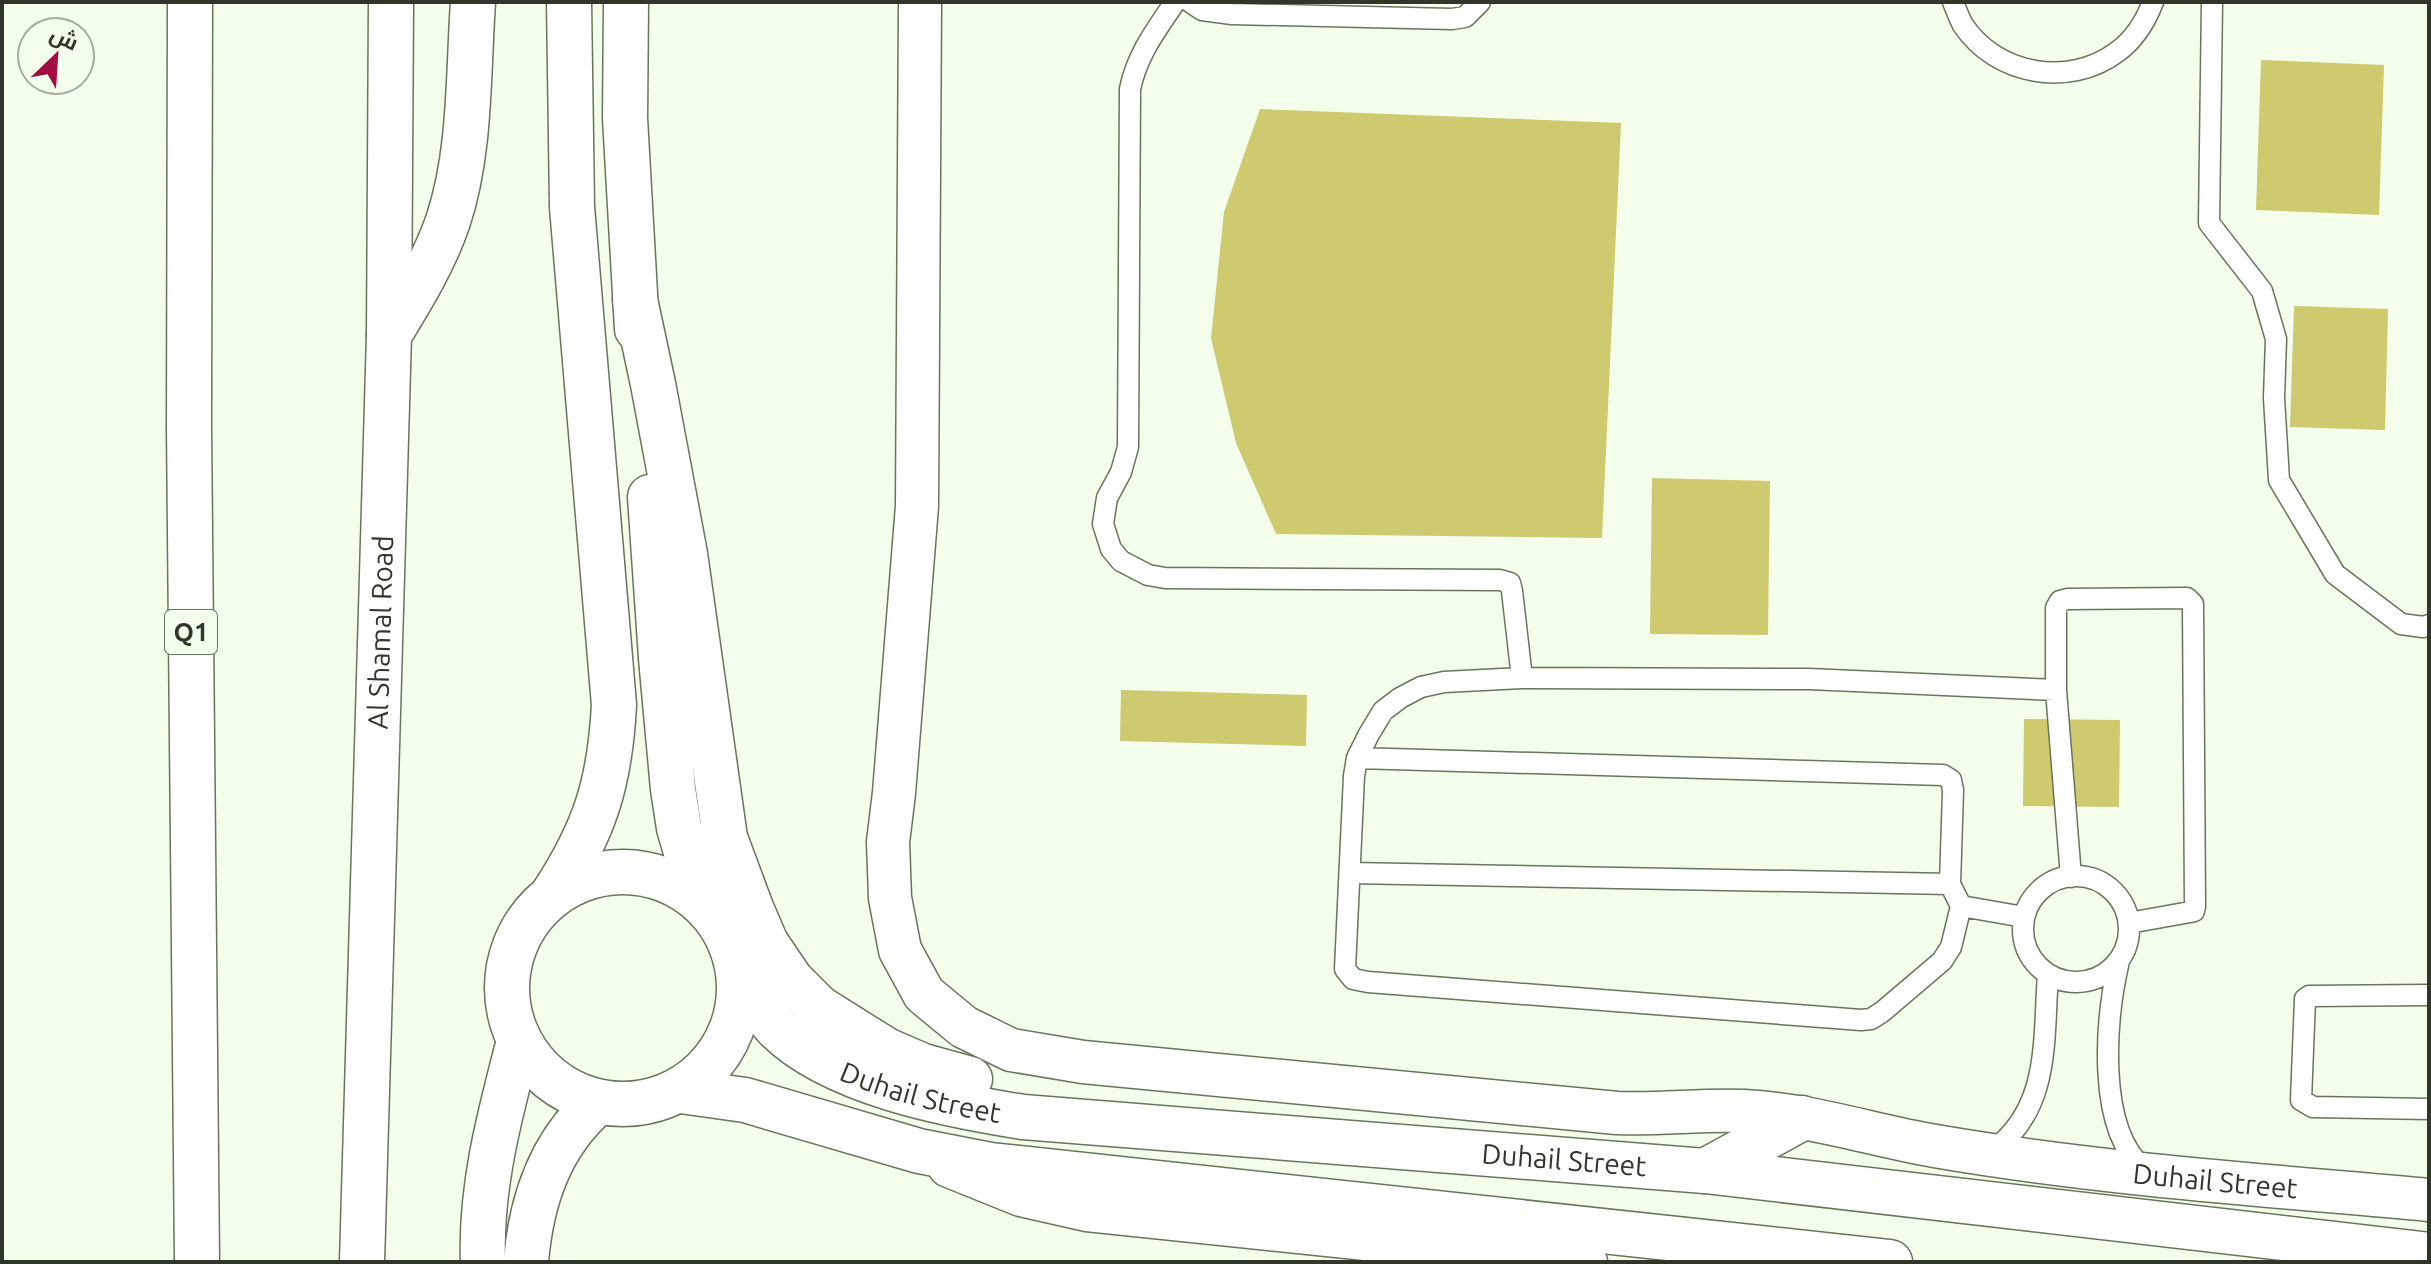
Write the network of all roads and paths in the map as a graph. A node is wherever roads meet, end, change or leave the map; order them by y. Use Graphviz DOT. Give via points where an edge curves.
graph roads {
  1 [pos="190,2"];
  2 [pos="391,2"];
  3 [pos="473,2"];
  4 [pos="569,2"];
  5 [pos="626,2"];
  6 [pos="920,2"];
  7 [pos="1175,2"];
  8 [pos="1190,2"];
  9 [pos="1480,2"];
  10 [pos="1953,2"];
  11 [pos="2153,2"];
  12 [pos="2212,2"];
  13 [pos="1268,8"];
  14 [pos="1372,10"];
  15 [pos="635,300"];
  16 [pos="389,335"];
  17 [pos="2429,625"];
  18 [pos="1522,678"];
  19 [pos="2056,690"];
  20 [pos="1357,758"];
  21 [pos="1350,873"];
  22 [pos="2071,877"];
  23 [pos="1950,884"];
  24 [pos="553,894"];
  25 [pos="1961,906"];
  26 [pos="708,908"];
  27 [pos="2024,917"];
  28 [pos="2129,923"];
  29 [pos="2120,960"];
  30 [pos="2048,974"];
  31 [pos="740,976"];
  32 [pos="2429,995"];
  33 [pos="519,1041"];
  34 [pos="681,1091"];
  35 [pos="597,1103"];
  36 [pos="2429,1109"];
  37 [pos="1802,1118"];
  38 [pos="1213,1133"];
  39 [pos="919,1151"];
  40 [pos="1990,1153"];
  41 [pos="1705,1171"];
  42 [pos="2151,1175"];
  43 [pos="2429,1200"];
  44 [pos="1713,1242"];
  45 [pos="2429,1255"];
  46 [pos="197,1262"];
  47 [pos="362,1262"];
  48 [pos="483,1262"];
  49 [pos="526,1262"];
  50 [pos="1586,1262"];
  51 [pos="1754,1262"];
  52 [pos="1890,1262"];
  1 -- 46 [label="main road, Q1"];
  2 -- 16 [label="main road, Al Shamal Road"];
  3 -- 16 [label="main road" via="457,186 435,254"];
  4 -- 24 [label="main road" via="572,207 614,705 612,746 593,824"];
  5 -- 15 [label="main road" via="625,118"];
  6 -- 37 [label="street, Duhail Street" via="917,506 888,842 890,898 900,950 924,994 964,1027 1011,1050 1083,1062 1617,1113 1746,1111"];
  7 -- 18 [label="lane" via="1143,50 1130,89 1128,447 1103,512 1111,549 1133,569 1165,578 1510,583"];
  8 -- 13 [label="lane" via="1202,10 1232,14"];
  9 -- 14 [label="lane" via="1465,17 1452,19"];
  10 -- 11 [label="lane" via="1963,24 1986,50 2031,71 2062,73 2117,52 2135,35"];
  12 -- 17 [label="lane" via="2209,223 2262,291 2276,339 2279,480 2335,574 2401,624"];
  13 -- 14 [label="lane"];
  15 -- 26 [label="main road" via="668,746 679,828"];
  15 -- 38 [label="main road" via="685,554 725,838 766,943 791,980 819,1008 886,1050 923,1066 1138,1106"];
  16 -- 47 [label="main road, Al Shamal Road"];
  18 -- 19 [label="lane" via="1809,679"];
  18 -- 20 [label="lane" via="1421,687 1383,711"];
  19 -- 22 [label="lane"];
  19 -- 28 [label="lane" via="2060,601 2191,600 2195,906 2194,911"];
  20 -- 21 [label="lane"];
  20 -- 23 [label="lane" via="1943,775 1953,790"];
  21 -- 23 [label="lane"];
  21 -- 25 [label="lane" via="1345,969 1353,979 1861,1020 1882,1012 1942,961"];
  22 -- 27 [label="lane" via="2041,889"];
  22 -- 28 [label="lane" via="2103,883 2116,894"];
  23 -- 25 [label="lane"];
  24 -- 26 [label="main road" via="583,878 616,871 650,875 681,887"];
  24 -- 33 [label="main road" via="530,917 513,946 506,977 508,1010"];
  25 -- 27 [label="lane"];
  26 -- 31 [label="main road" via="731,943"];
  27 -- 30 [label="lane" via="2027,950"];
  28 -- 29 [label="lane"];
  29 -- 30 [label="lane" via="2087,982 2067,982"];
  29 -- 42 [label="lane" via="2110,1022 2113,1112 2129,1154"];
  30 -- 40 [label="lane" via="2036,1096 2016,1131"];
  31 -- 34 [label="main road" via="739,1010 727,1042 708,1070"];
  31 -- 38 [label="main road, Duhail Street" via="756,1004 801,1048 875,1082 1023,1117"];
  32 -- 36 [label="lane" via="2305,999 2301,1100 2313,1107"];
  33 -- 35 [label="main road" via="539,1069 566,1090"];
  33 -- 48 [label="main road" via="491,1158"];
  34 -- 35 [label="main road" via="626,1106"];
  34 -- 39 [label="main road, Duhail Street" via="785,1110"];
  35 -- 49 [label="main road" via="564,1138 548,1167 536,1199"];
  37 -- 40 [label="street, Duhail Street"];
  37 -- 41 [label="main road"];
  38 -- 41 [label="main road, Duhail Street"];
  39 -- 44 [label="main road, Duhail Street" via="991,1165"];
  39 -- 50 [label="street, Duhail Street" via="1021,1195 1087,1210"];
  40 -- 42 [label="street, Duhail Street"];
  41 -- 45 [label="main road, Duhail Street"];
  42 -- 43 [label="street, Duhail Street"];
  44 -- 51 [label="main road"];
  44 -- 52 [label="main road, Duhail Street"];
}
